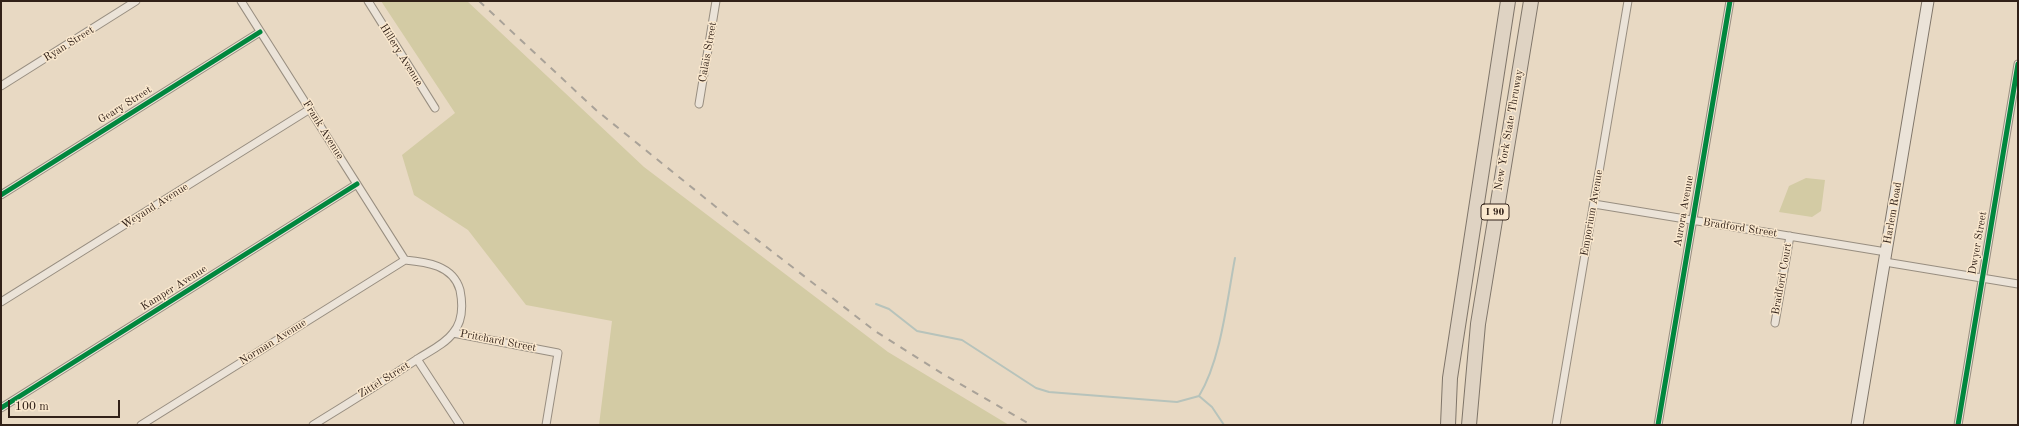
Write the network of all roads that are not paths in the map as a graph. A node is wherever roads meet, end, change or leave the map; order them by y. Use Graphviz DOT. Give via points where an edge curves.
graph roads {
  1 [pos="136,1"];
  2 [pos="241,1"];
  3 [pos="368,1"];
  4 [pos="716,1"];
  5 [pos="1508,1"];
  6 [pos="1531,1"];
  7 [pos="1628,1"];
  8 [pos="1730,1"];
  9 [pos="1928,1"];
  10 [pos="260,32"];
  11 [pos="2018,64"];
  12 [pos="1,86"];
  13 [pos="699,104"];
  14 [pos="435,108"];
  15 [pos="310,109"];
  16 [pos="357,184"];
  17 [pos="1,195"];
  18 [pos="1594,204"];
  19 [pos="1692,220"];
  20 [pos="1790,236"];
  21 [pos="1885,257"];
  22 [pos="405,260"];
  23 [pos="1982,278"];
  24 [pos="2018,284"];
  25 [pos="1,302"];
  26 [pos="1775,323"];
  27 [pos="454,333"];
  28 [pos="417,359"];
  29 [pos="1,408"];
  30 [pos="141,425"];
  31 [pos="314,425"];
  32 [pos="460,425"];
  33 [pos="546,425"];
  34 [pos="1448,425"];
  35 [pos="1469,425"];
  36 [pos="1556,425"];
  37 [pos="1658,425"];
  38 [pos="1857,425"];
  39 [pos="1958,425"];
  1 -- 12 [label="street, Ryan Street"];
  2 -- 10 [label="street, Frank Avenue"];
  3 -- 14 [label="street, Hillery Avenue"];
  4 -- 13 [label="street, Calais Street"];
  5 -- 34 [label="highway, New York State Thruway / I 90" via="1450,378"];
  6 -- 35 [label="highway, New York State Thruway / I 90" via="1478,324"];
  7 -- 18 [label="street, Emporium Avenue"];
  8 -- 19 [label="street, Aurora Avenue"];
  9 -- 21 [label="main road, Harlem Road"];
  10 -- 15 [label="street, Frank Avenue"];
  10 -- 17 [label="street, Geary Street"];
  11 -- 23 [label="street, Dwyer Street"];
  15 -- 16 [label="street, Frank Avenue"];
  15 -- 25 [label="street, Weyand Avenue"];
  16 -- 22 [label="street, Frank Avenue"];
  16 -- 29 [label="street, Kamper Avenue"];
  18 -- 19 [label="street, Bradford Street"];
  18 -- 36 [label="street, Emporium Avenue"];
  19 -- 20 [label="street, Bradford Street"];
  19 -- 37 [label="street, Aurora Avenue"];
  20 -- 21 [label="street, Bradford Street"];
  20 -- 26 [label="street, Bradford Court"];
  21 -- 23 [label="street, Bradford Street"];
  21 -- 38 [label="main road, Harlem Road"];
  22 -- 27 [label="street, Pritchard Street" via="436,265 455,280 459,288 462,313"];
  22 -- 30 [label="street, Norman Avenue"];
  23 -- 24 [label="street, Bradford Street"];
  23 -- 39 [label="street, Dwyer Street"];
  27 -- 28 [label="street, Zittel Street"];
  27 -- 33 [label="street, Pritchard Street" via="558,353"];
  28 -- 31 [label="street, Zittel Street"];
  28 -- 32 [label="street"];
}
